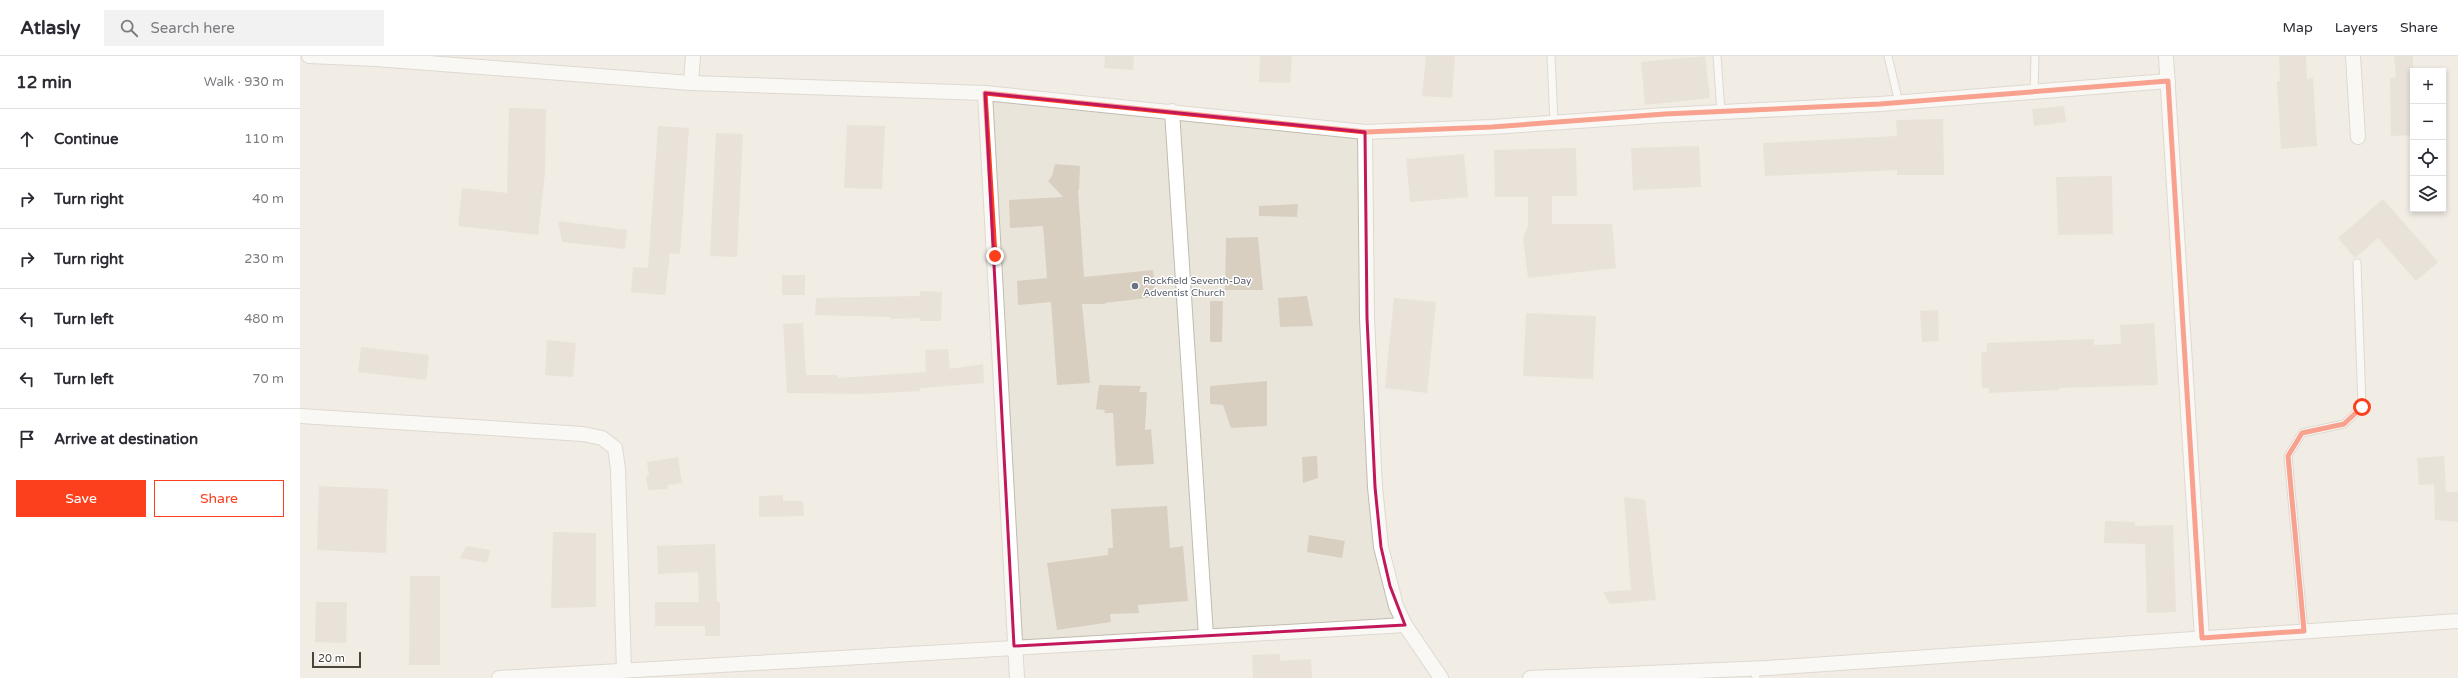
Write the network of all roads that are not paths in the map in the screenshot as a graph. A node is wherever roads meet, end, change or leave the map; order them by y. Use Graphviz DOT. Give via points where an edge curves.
graph roads {
  1 [pos="309,56"];
  2 [pos="693,56"];
  3 [pos="1551,56"];
  4 [pos="1717,56"];
  5 [pos="1888,56"];
  6 [pos="2034,56"];
  7 [pos="2166,56"];
  8 [pos="2353,56"];
  9 [pos="2168,81"];
  10 [pos="691,83"];
  11 [pos="2034,92"];
  12 [pos="985,93"];
  13 [pos="1899,102"];
  14 [pos="1172,111"];
  15 [pos="1721,112"];
  16 [pos="1554,123"];
  17 [pos="1366,132"];
  18 [pos="2358,137"];
  19 [pos="2357,263"];
  20 [pos="300,416"];
  21 [pos="2458,621"];
  22 [pos="1405,625"];
  23 [pos="2304,631"];
  24 [pos="1206,636"];
  25 [pos="2202,638"];
  26 [pos="1014,646"];
  27 [pos="624,670"];
  28 [pos="1755,673"];
  29 [pos="499,678"];
  30 [pos="1017,678"];
  31 [pos="1440,678"];
  32 [pos="1530,678"];
  1 -- 10 [label="street"];
  2 -- 10 [label="street"];
  3 -- 16 [label="lane"];
  4 -- 15 [label="lane"];
  5 -- 13 [label="lane"];
  6 -- 11 [label="lane"];
  7 -- 9 [label="street"];
  8 -- 18 [label="street"];
  9 -- 11 [label="street"];
  9 -- 25 [label="street"];
  10 -- 12 [label="street"];
  11 -- 13 [label="street"];
  12 -- 14 [label="street"];
  12 -- 26 [label="street"];
  13 -- 15 [label="street"];
  14 -- 17 [label="street"];
  14 -- 24 [label="street"];
  15 -- 16 [label="street"];
  16 -- 17 [label="street"];
  17 -- 22 [label="street" via="1367,318 1375,487 1381,547 1390,586"];
  19 -- 23 [label="lane" via="2362,407 2344,424 2302,433 2288,456"];
  20 -- 27 [label="street" via="583,434 602,438 615,448 618,469"];
  21 -- 23 [label="street"];
  22 -- 24 [label="street"];
  22 -- 31 [label="street"];
  23 -- 25 [label="street"];
  24 -- 26 [label="street"];
  25 -- 28 [label="street"];
  26 -- 27 [label="street"];
  26 -- 30 [label="street"];
  27 -- 29 [label="street"];
  28 -- 32 [label="street"];
}
